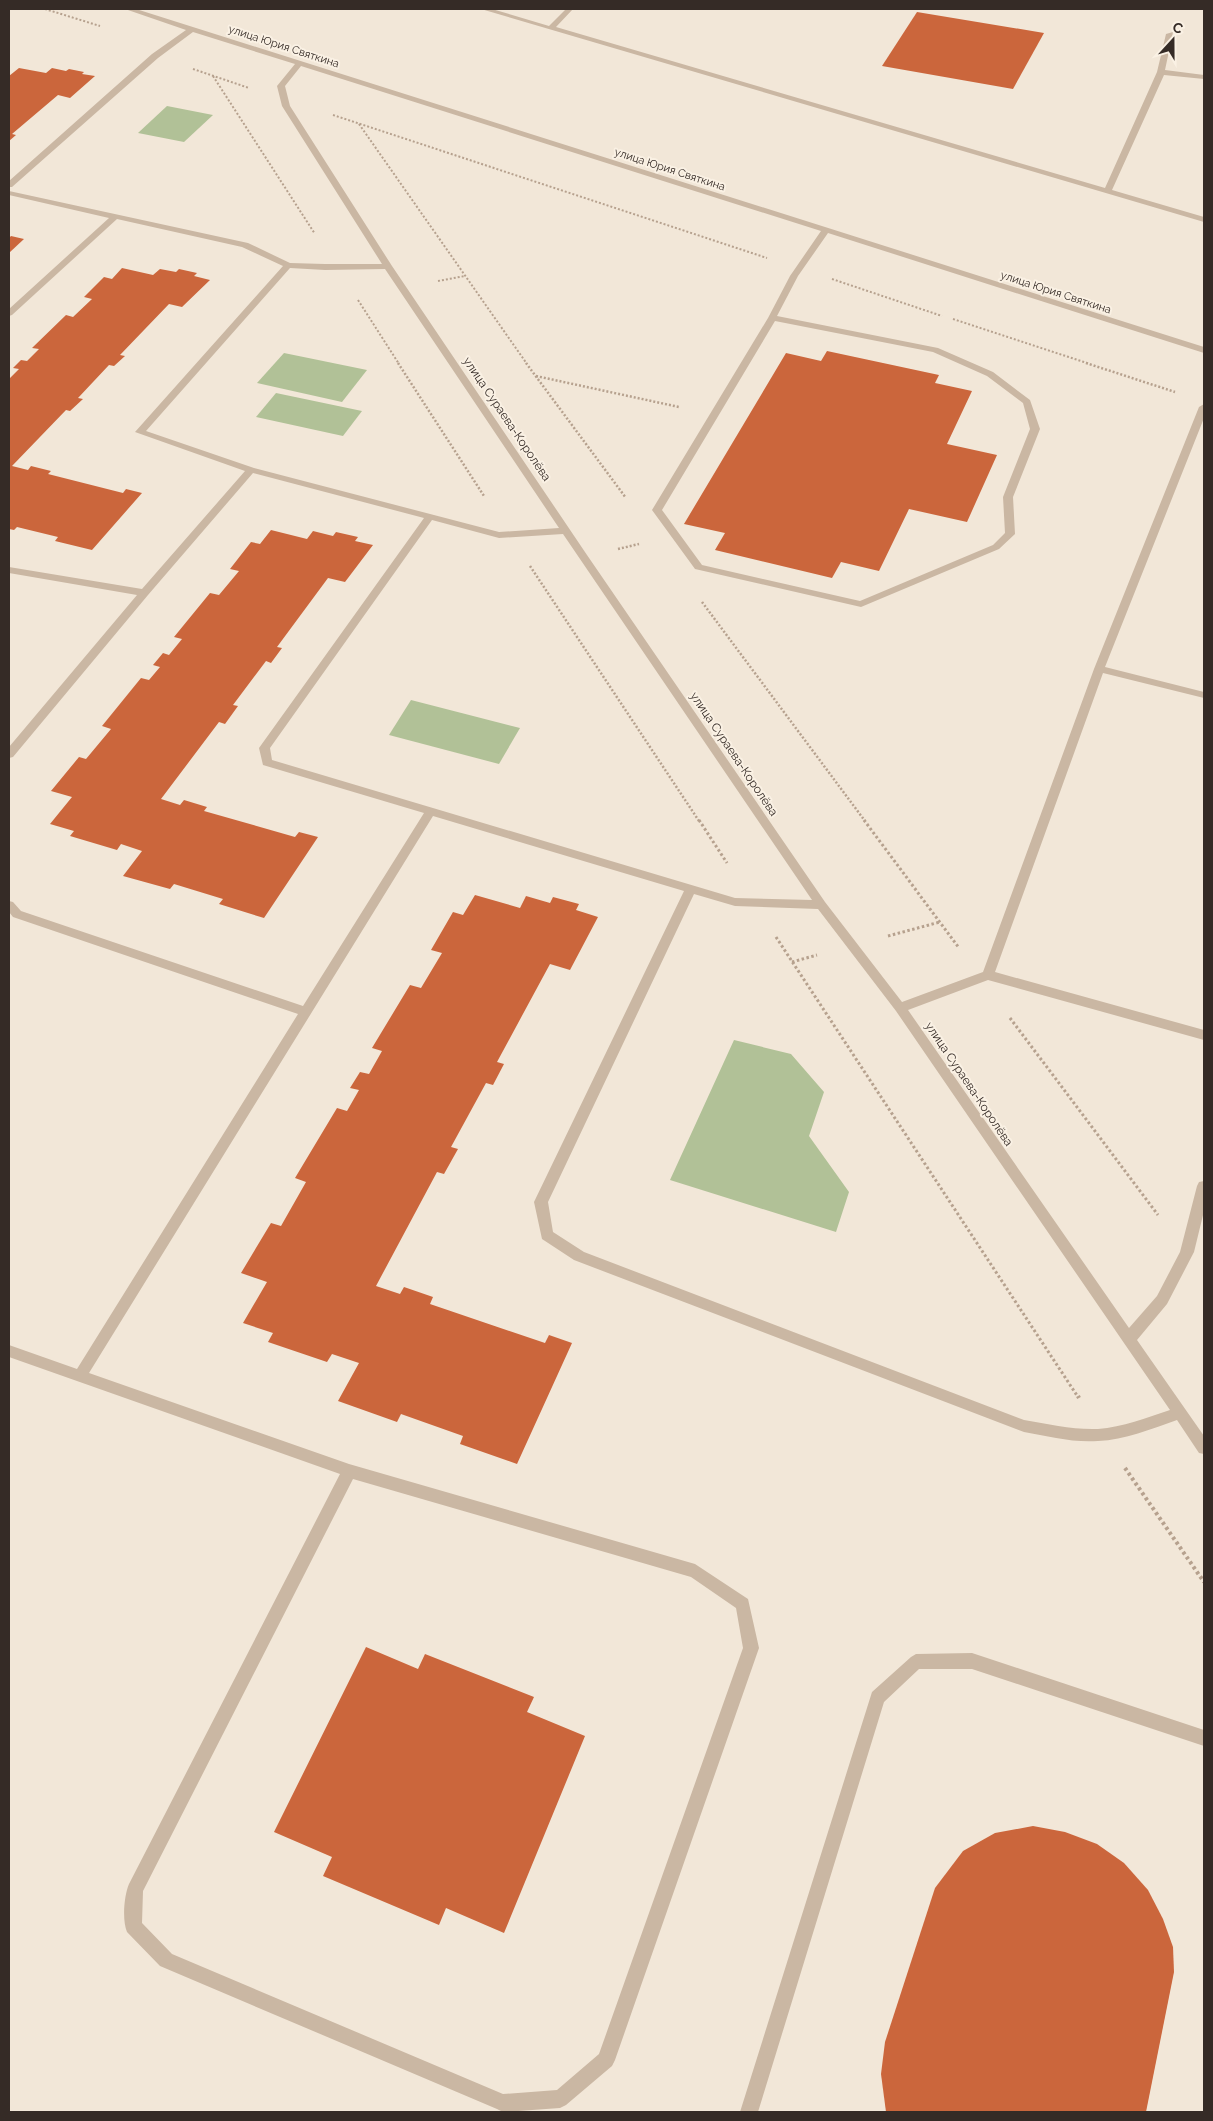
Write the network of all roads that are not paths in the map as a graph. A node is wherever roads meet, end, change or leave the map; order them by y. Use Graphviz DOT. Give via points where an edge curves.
graph roads {
  1 [pos="129,9"];
  2 [pos="485,9"];
  3 [pos="570,9"];
  4 [pos="552,27"];
  5 [pos="192,29"];
  6 [pos="1170,34"];
  7 [pos="300,63"];
  8 [pos="1161,72"];
  9 [pos="1204,77"];
  10 [pos="9,185"];
  11 [pos="1107,192"];
  12 [pos="9,193"];
  13 [pos="115,217"];
  14 [pos="1204,220"];
  15 [pos="826,230"];
  16 [pos="288,265"];
  17 [pos="388,266"];
  18 [pos="10,311"];
  19 [pos="772,318"];
  20 [pos="1204,350"];
  21 [pos="1204,407"];
  22 [pos="251,470"];
  23 [pos="429,518"];
  24 [pos="565,530"];
  25 [pos="9,570"];
  26 [pos="144,593"];
  27 [pos="1100,669"];
  28 [pos="1204,695"];
  29 [pos="9,754"];
  30 [pos="431,810"];
  31 [pos="691,888"];
  32 [pos="9,905"];
  33 [pos="821,905"];
  34 [pos="984,976"];
  35 [pos="900,1008"];
  36 [pos="306,1012"];
  37 [pos="1204,1035"];
  38 [pos="1204,1186"];
  39 [pos="1128,1340"];
  40 [pos="9,1351"];
  41 [pos="80,1376"];
  42 [pos="1179,1413"];
  43 [pos="1204,1448"];
  44 [pos="349,1471"];
  45 [pos="1204,1738"];
  46 [pos="750,2112"];
  1 -- 5 [label="street, улица Юрия Святкина"];
  2 -- 4 [label="street"];
  3 -- 4 [label="street"];
  4 -- 11 [label="street"];
  5 -- 7 [label="street, улица Юрия Святкина"];
  5 -- 10 [label="street" via="155,56"];
  6 -- 8 [label="street"];
  7 -- 15 [label="street, улица Юрия Святкина"];
  7 -- 17 [label="street, улица Сураева-Королёва" via="281,86 286,106"];
  8 -- 9 [label="street"];
  8 -- 11 [label="street"];
  11 -- 14 [label="street"];
  12 -- 13 [label="street"];
  13 -- 16 [label="street" via="246,245"];
  13 -- 18 [label="street"];
  15 -- 19 [label="street" via="794,276"];
  15 -- 20 [label="street, улица Юрия Святкина"];
  16 -- 17 [label="street"];
  16 -- 22 [label="street" via="140,432"];
  17 -- 24 [label="street, улица Сураева-Королёва"];
  19 -- 19 [label="street" via="657,510 699,567 861,604 996,547 1010,534 1008,497 1035,429 1027,402 990,374 935,350"];
  21 -- 27 [label="street"];
  22 -- 23 [label="street"];
  22 -- 26 [label="street"];
  23 -- 24 [label="street" via="499,535"];
  23 -- 30 [label="street" via="264,748 267,762"];
  24 -- 33 [label="street, улица Сураева-Королёва"];
  25 -- 26 [label="street"];
  26 -- 29 [label="street"];
  27 -- 28 [label="street"];
  27 -- 34 [label="street"];
  30 -- 31 [label="street"];
  30 -- 36 [label="street"];
  31 -- 33 [label="street" via="735,902"];
  31 -- 42 [label="street" via="541,1202 547,1235 578,1256 1024,1426 1085,1435 1102,1434 1129,1431"];
  32 -- 36 [label="street" via="17,914"];
  33 -- 35 [label="street, улица Сураева-Королёва"];
  34 -- 35 [label="street"];
  34 -- 37 [label="street"];
  35 -- 39 [label="street, улица Сураева-Королёва"];
  36 -- 41 [label="street"];
  38 -- 39 [label="street" via="1187,1252 1162,1300"];
  39 -- 42 [label="street, улица Сураева-Королёва"];
  40 -- 41 [label="street"];
  41 -- 44 [label="street"];
  42 -- 43 [label="street, улица Сураева-Королёва"];
  44 -- 44 [label="street" via="695,1571 743,1604 751,1648 606,2060 560,2100 503,2103 166,1960 133,1926 135,1890"];
  45 -- 46 [label="street" via="972,1661 916,1662 878,1697"];
}
